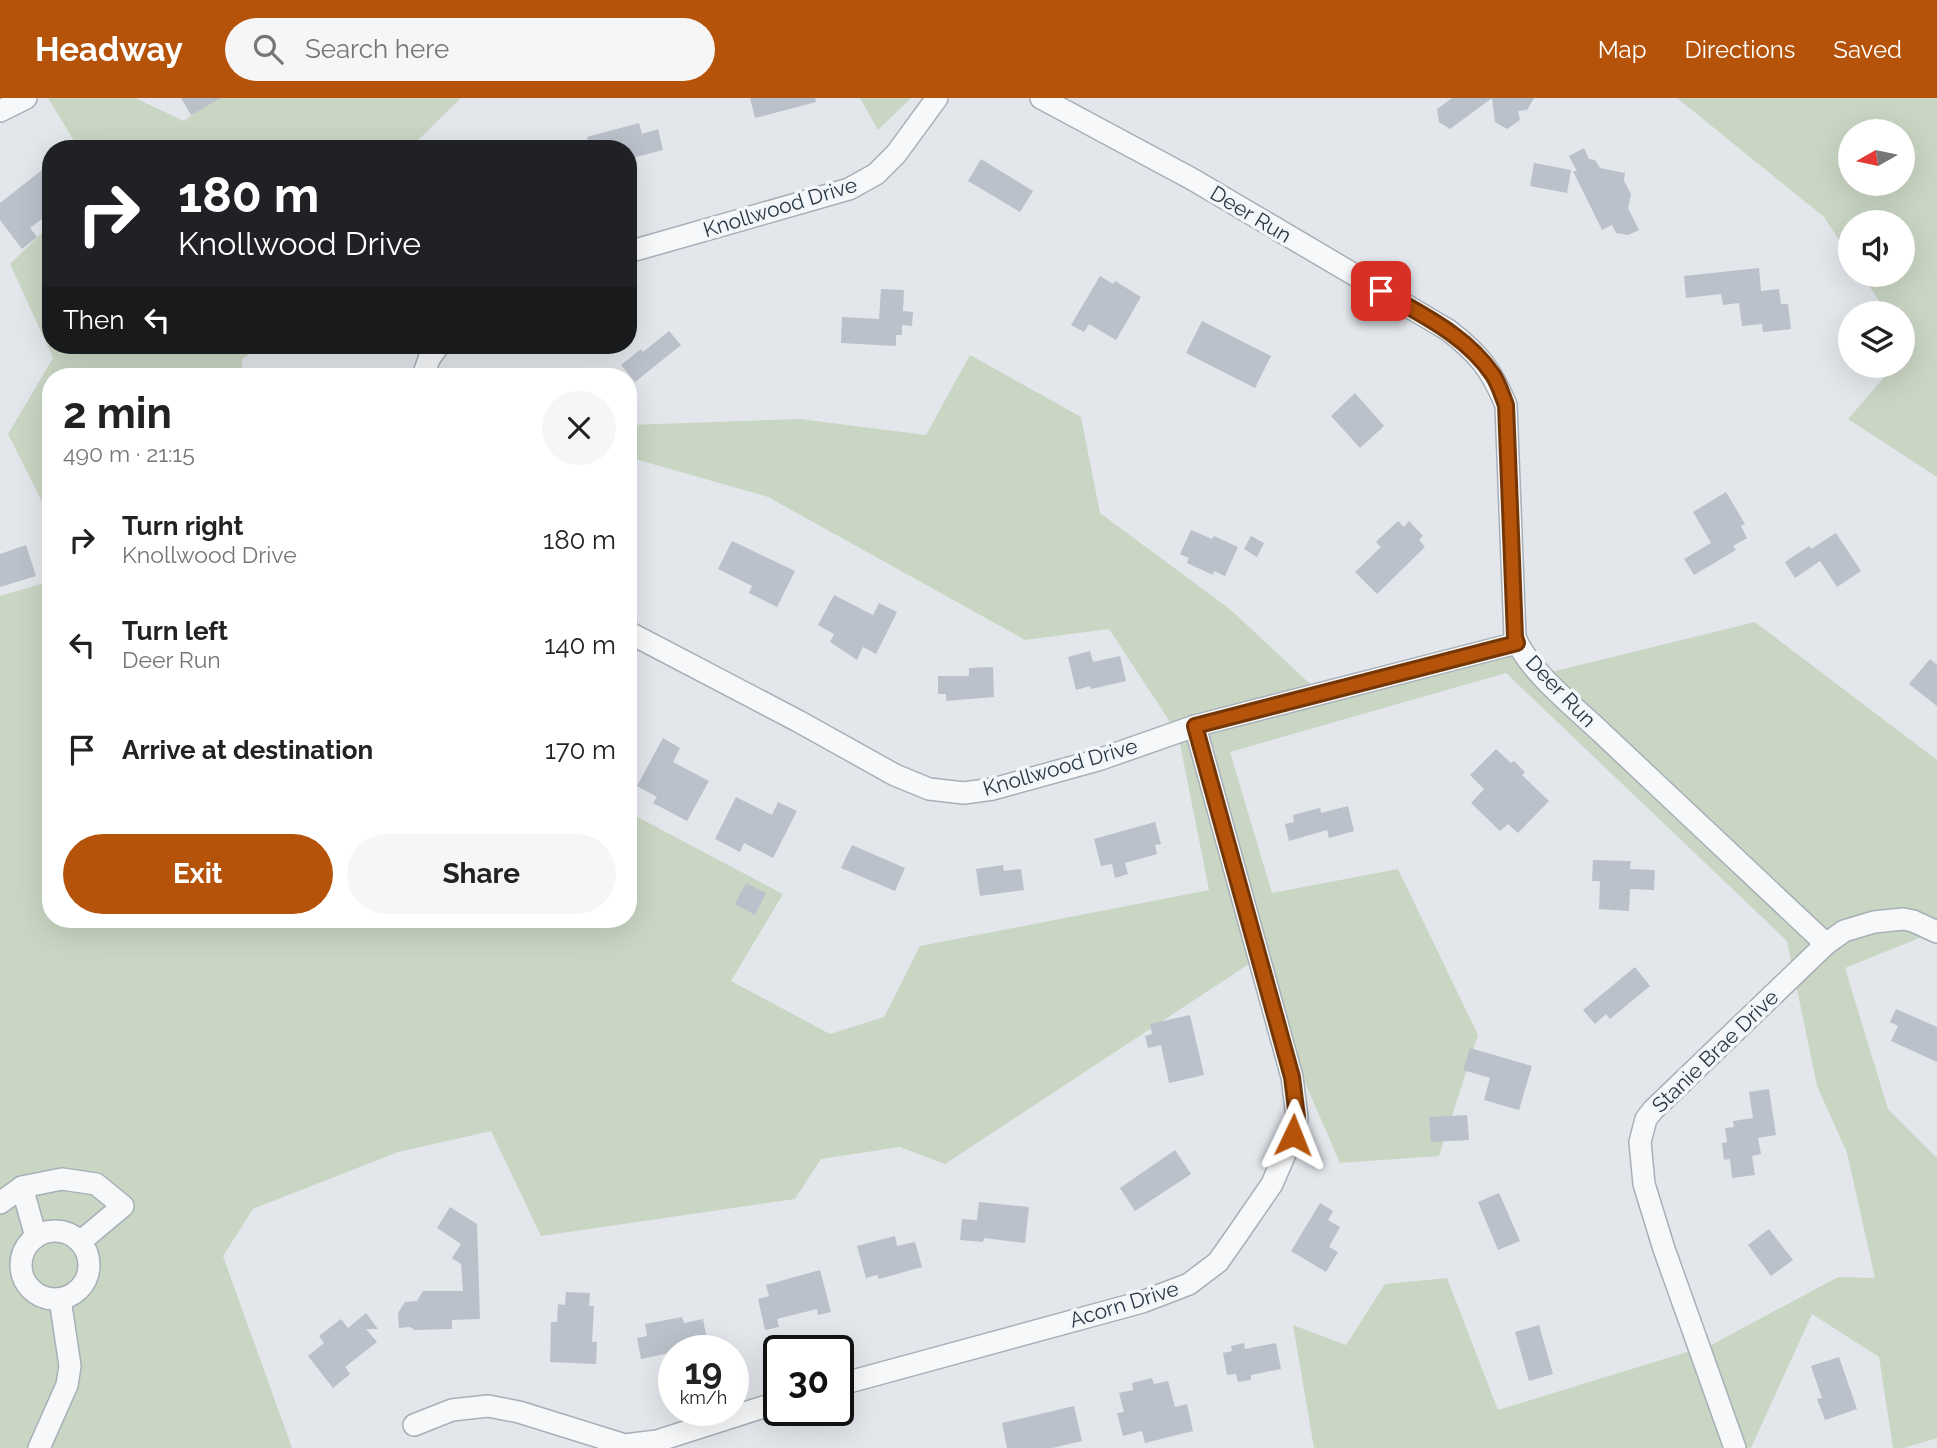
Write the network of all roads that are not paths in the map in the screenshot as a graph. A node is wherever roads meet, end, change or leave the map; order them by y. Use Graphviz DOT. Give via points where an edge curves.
graph roads {
  1 [pos="26,98"];
  2 [pos="937,98"];
  3 [pos="1041,98"];
  4 [pos="0,111"];
  5 [pos="637,249"];
  6 [pos="637,637"];
  7 [pos="1517,643"];
  8 [pos="1195,726"];
  9 [pos="1937,932"];
  10 [pos="1826,944"];
  11 [pos="22,1187"];
  12 [pos="0,1203"];
  13 [pos="36,1237"];
  14 [pos="80,1242"];
  15 [pos="60,1299"];
  16 [pos="854,1381"];
  17 [pos="763,1407"];
  18 [pos="414,1425"];
  19 [pos="39,1448"];
  20 [pos="1735,1448"];
  1 -- 4 [label="street"];
  2 -- 5 [label="street, Knollwood Drive" via="890,161 849,189"];
  3 -- 7 [label="street, Deer Run" via="1192,179 1473,349 1495,377 1506,405"];
  6 -- 8 [label="street, Knollwood Drive" via="895,775 939,791 993,789 1098,760"];
  7 -- 8 [label="street, Knollwood Drive"];
  7 -- 10 [label="street, Deer Run" via="1530,663 1573,706"];
  8 -- 16 [label="street, Acorn Drive" via="1292,1077 1297,1117 1272,1184 1218,1262 1189,1284 1142,1302"];
  9 -- 10 [label="street, Stanie Brae Drive" via="1903,919 1874,922 1844,931"];
  10 -- 20 [label="street, Stanie Brae Drive" via="1653,1110 1640,1142 1644,1184 1660,1236"];
  11 -- 12 [label="street"];
  11 -- 13 [label="street"];
  11 -- 14 [label="street" via="62,1179 96,1184 122,1206"];
  13 -- 14 [label="street" via="60,1231"];
  13 -- 15 [label="street" via="23,1253 22,1271 28,1286 42,1297"];
  14 -- 15 [label="street" via="88,1255 86,1280 73,1295"];
  15 -- 19 [label="street" via="70,1366 67,1385"];
  17 -- 18 [label="street" via="657,1441 625,1445 488,1406 452,1410"];
}
